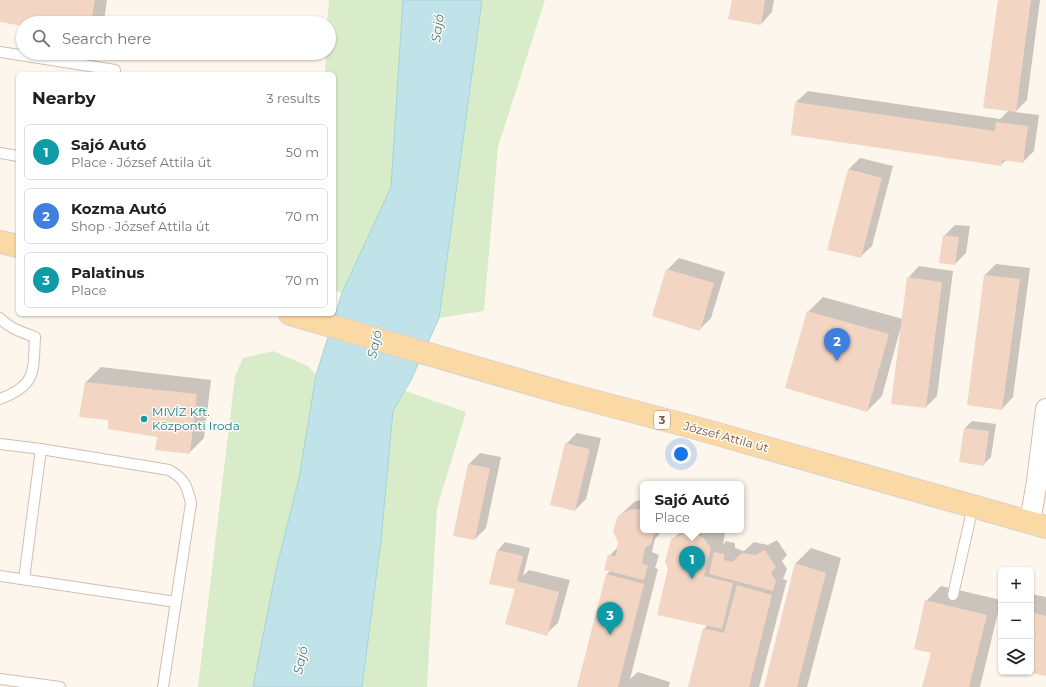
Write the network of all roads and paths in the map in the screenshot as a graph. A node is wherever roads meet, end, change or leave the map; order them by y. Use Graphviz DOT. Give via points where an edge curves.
graph roads {
  1 [pos="0,52"];
  2 [pos="16,55"];
  3 [pos="51,60"];
  4 [pos="114,72"];
  5 [pos="0,153"];
  6 [pos="16,156"];
  7 [pos="0,242"];
  8 [pos="16,246"];
  9 [pos="297,316"];
  10 [pos="0,318"];
  11 [pos="0,399"];
  12 [pos="1046,409"];
  13 [pos="0,444"];
  14 [pos="41,449"];
  15 [pos="973,506"];
  16 [pos="1038,525"];
  17 [pos="0,576"];
  18 [pos="24,579"];
  19 [pos="953,596"];
  20 [pos="176,602"];
  21 [pos="0,679"];
  22 [pos="60,687"];
  23 [pos="163,687"];
  1 -- 2 [label="lane"];
  3 -- 4 [label="lane" via="115,70"];
  5 -- 6 [label="lane"];
  7 -- 8 [label="main road"];
  9 -- 15 [label="main road, József Attila út / 3" via="563,393"];
  10 -- 11 [label="lane" via="15,330 35,337 30,379 24,387"];
  12 -- 16 [label="street" via="1038,482"];
  13 -- 14 [label="lane"];
  14 -- 18 [label="lane"];
  14 -- 20 [label="lane" via="169,470 183,480 190,503"];
  15 -- 16 [label="main road, József Attila út / 3"];
  15 -- 19 [label="lane"];
  17 -- 18 [label="lane"];
  18 -- 20 [label="lane"];
  20 -- 23 [label="lane"];
  21 -- 22 [label="lane"];
}
